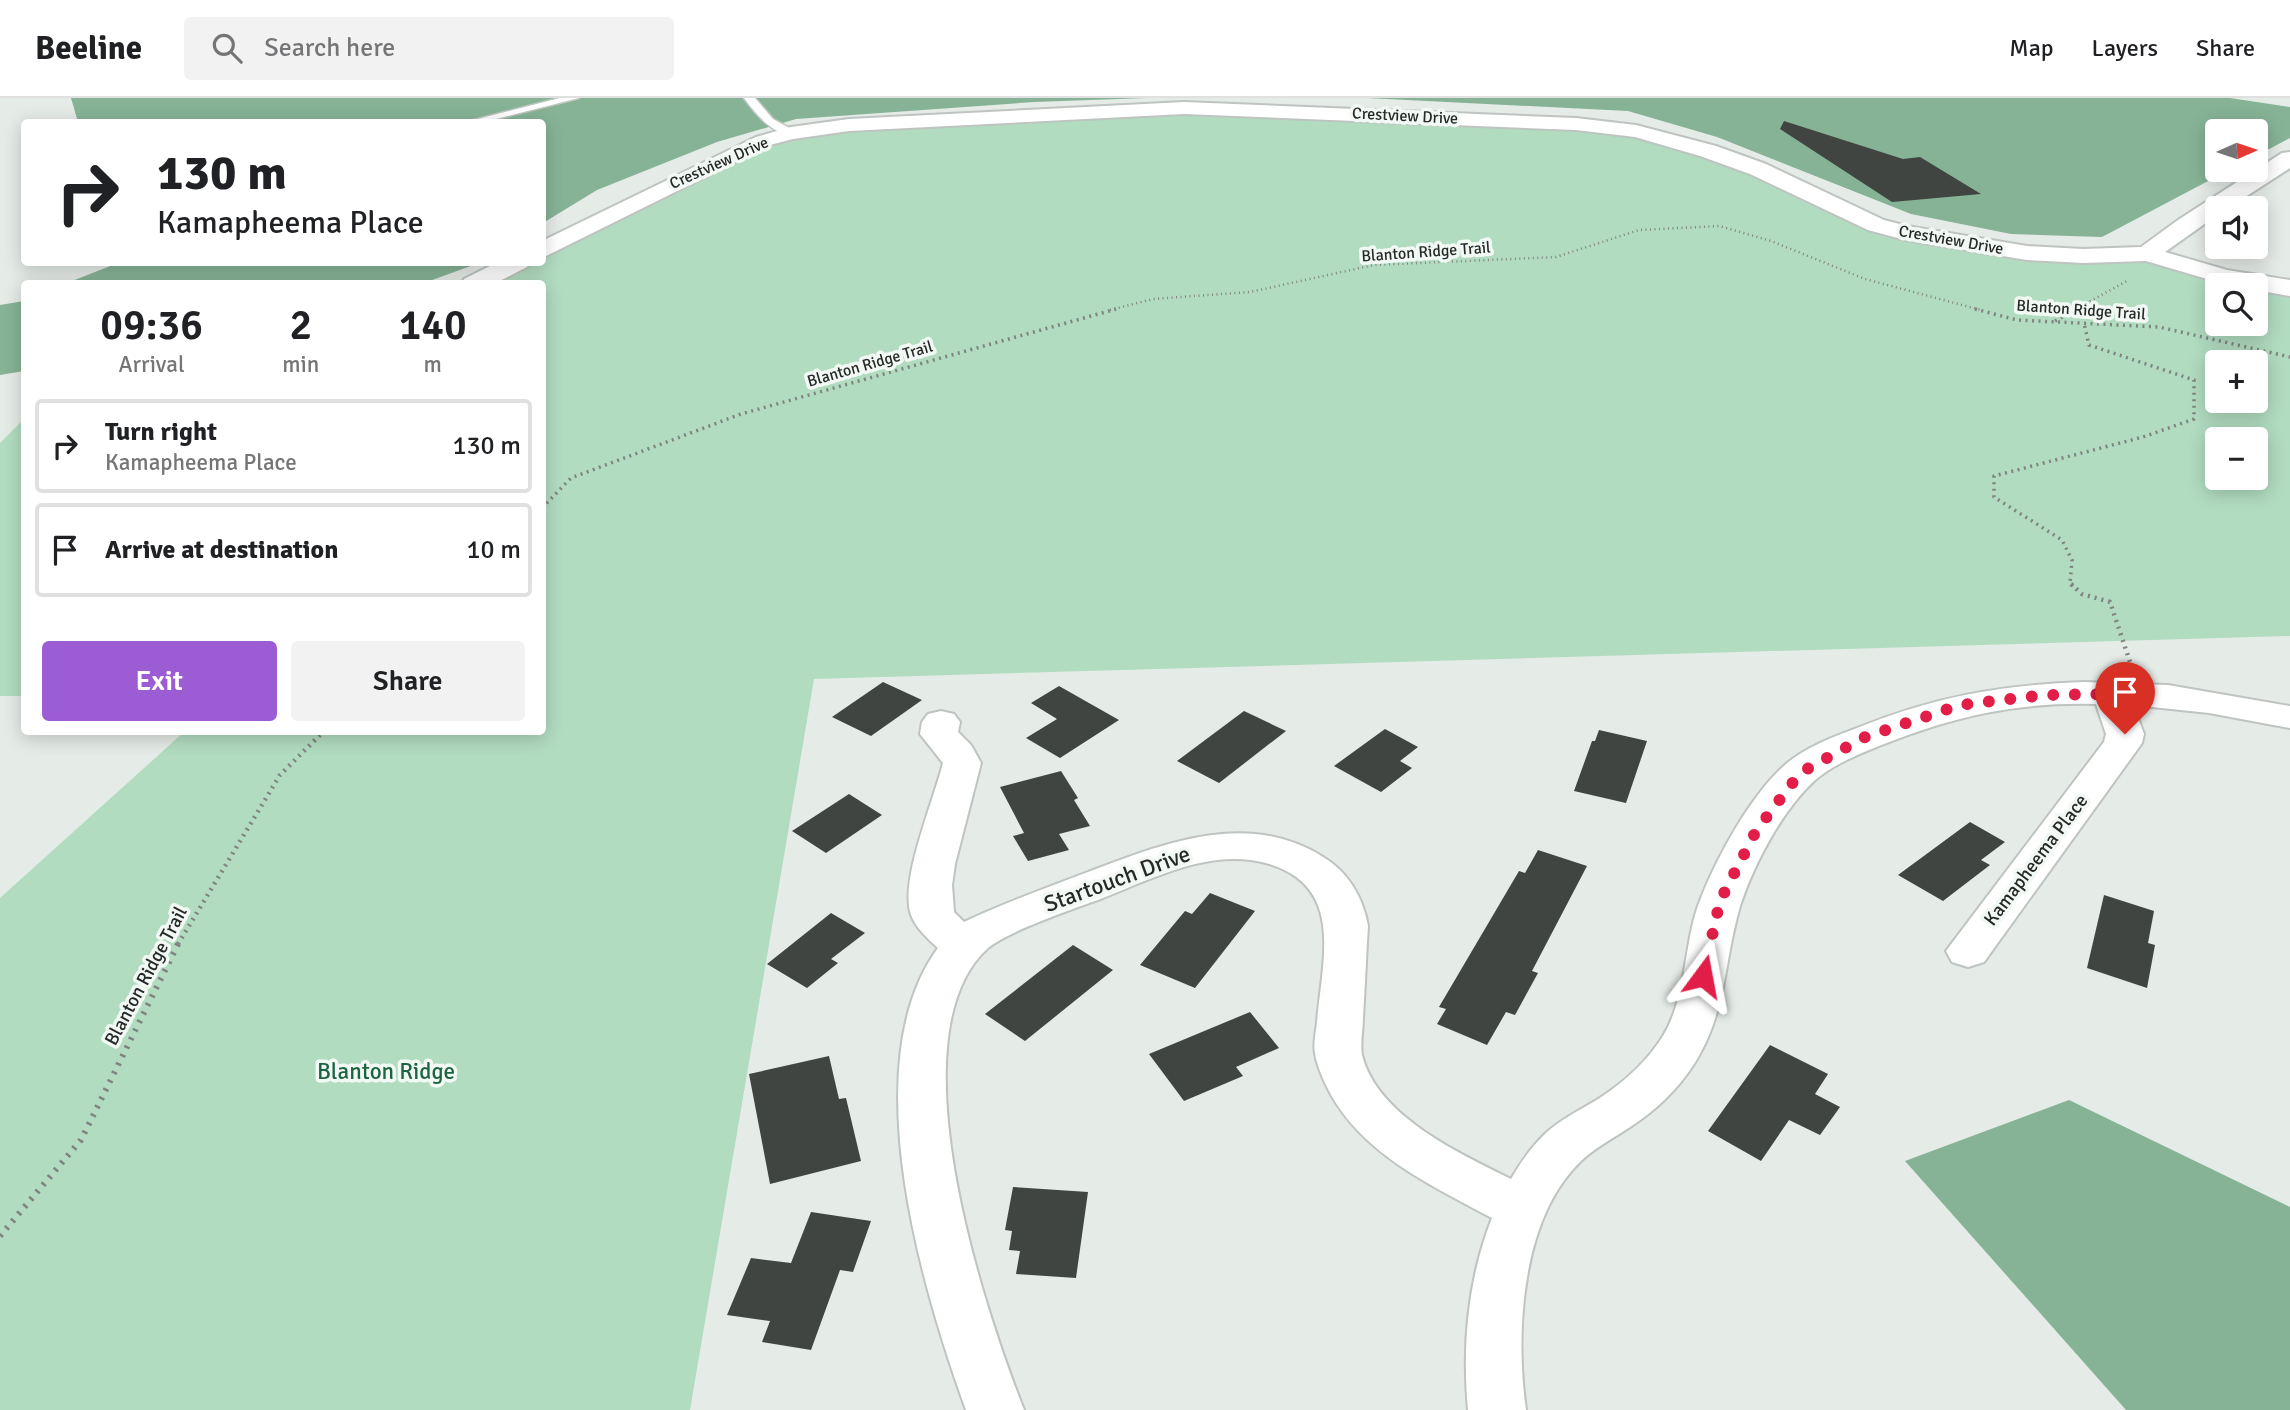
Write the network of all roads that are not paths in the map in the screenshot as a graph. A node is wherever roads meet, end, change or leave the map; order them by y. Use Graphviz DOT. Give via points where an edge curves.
graph roads {
  1 [pos="574,98"];
  2 [pos="749,98"];
  3 [pos="485,119"];
  4 [pos="791,133"];
  5 [pos="2290,159"];
  6 [pos="546,249"];
  7 [pos="2154,258"];
  8 [pos="510,266"];
  9 [pos="481,280"];
  10 [pos="2290,288"];
  11 [pos="2127,694"];
  12 [pos="2290,717"];
  13 [pos="941,722"];
  14 [pos="964,946"];
  15 [pos="1968,951"];
  16 [pos="1521,1209"];
  17 [pos="995,1410"];
  18 [pos="1497,1410"];
  1 -- 3 [label="lane"];
  2 -- 4 [label="lane" via="769,121"];
  4 -- 6 [label="street, Crestview Drive" via="763,141"];
  4 -- 7 [label="street, Crestview Drive" via="849,125 1133,108 1576,124 1636,131 1708,151 1905,233 2027,253"];
  5 -- 7 [label="street" via="2186,225"];
  7 -- 10 [label="street, Crestview Drive"];
  8 -- 9 [label="street"];
  11 -- 12 [label="street" via="2195,698"];
  11 -- 15 [label="street, Kamapheema Place" via="2123,743"];
  11 -- 16 [label="street" via="2045,695 1960,705 1865,737 1800,773 1756,831 1720,901 1691,1026 1680,1049 1623,1107 1562,1147"];
  13 -- 14 [label="street" via="939,734 962,763 932,879 930,907 940,924"];
  14 -- 16 [label="street, Startouch Drive" via="975,935 1013,918 1175,856 1220,846 1284,854 1321,876 1341,898 1346,926 1338,1053 1350,1088 1402,1142"];
  14 -- 17 [label="street, Startouch Drive" via="936,991 929,1019 924,1050 927,1142 953,1292"];
  16 -- 18 [label="street" via="1508,1247 1495,1320"];
}
